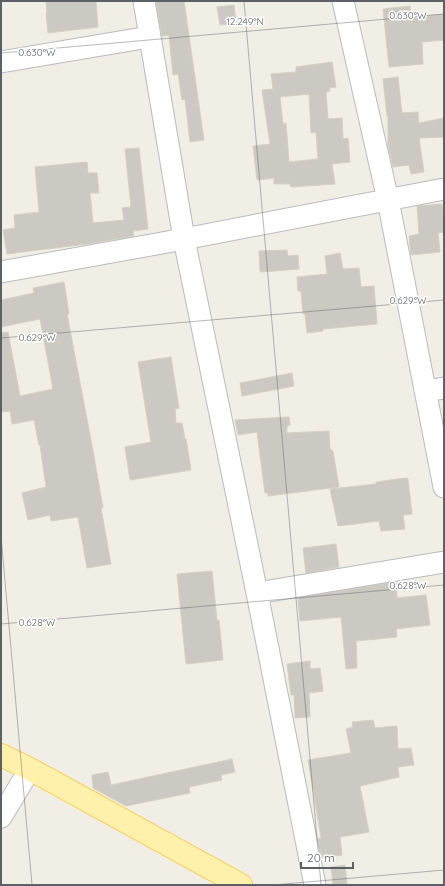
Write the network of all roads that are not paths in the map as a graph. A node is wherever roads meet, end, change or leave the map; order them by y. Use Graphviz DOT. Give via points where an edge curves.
graph roads {
  1 [pos="144,1"];
  2 [pos="343,1"];
  3 [pos="149,37"];
  4 [pos="1,62"];
  5 [pos="444,189"];
  6 [pos="388,200"];
  7 [pos="184,239"];
  8 [pos="1,272"];
  9 [pos="434,390"];
  10 [pos="444,486"];
  11 [pos="444,562"];
  12 [pos="257,593"];
  13 [pos="1,755"];
  14 [pos="30,769"];
  15 [pos="1,818"];
  16 [pos="241,885"];
  17 [pos="315,885"];
  1 -- 3 [label="street"];
  2 -- 6 [label="street"];
  3 -- 4 [label="street"];
  3 -- 7 [label="street"];
  5 -- 6 [label="street"];
  6 -- 7 [label="street"];
  6 -- 9 [label="street"];
  7 -- 8 [label="street"];
  7 -- 12 [label="street"];
  9 -- 10 [label="street"];
  11 -- 12 [label="street"];
  12 -- 17 [label="street"];
  13 -- 14 [label="main road"];
  14 -- 15 [label="street"];
  14 -- 16 [label="main road"];
}
